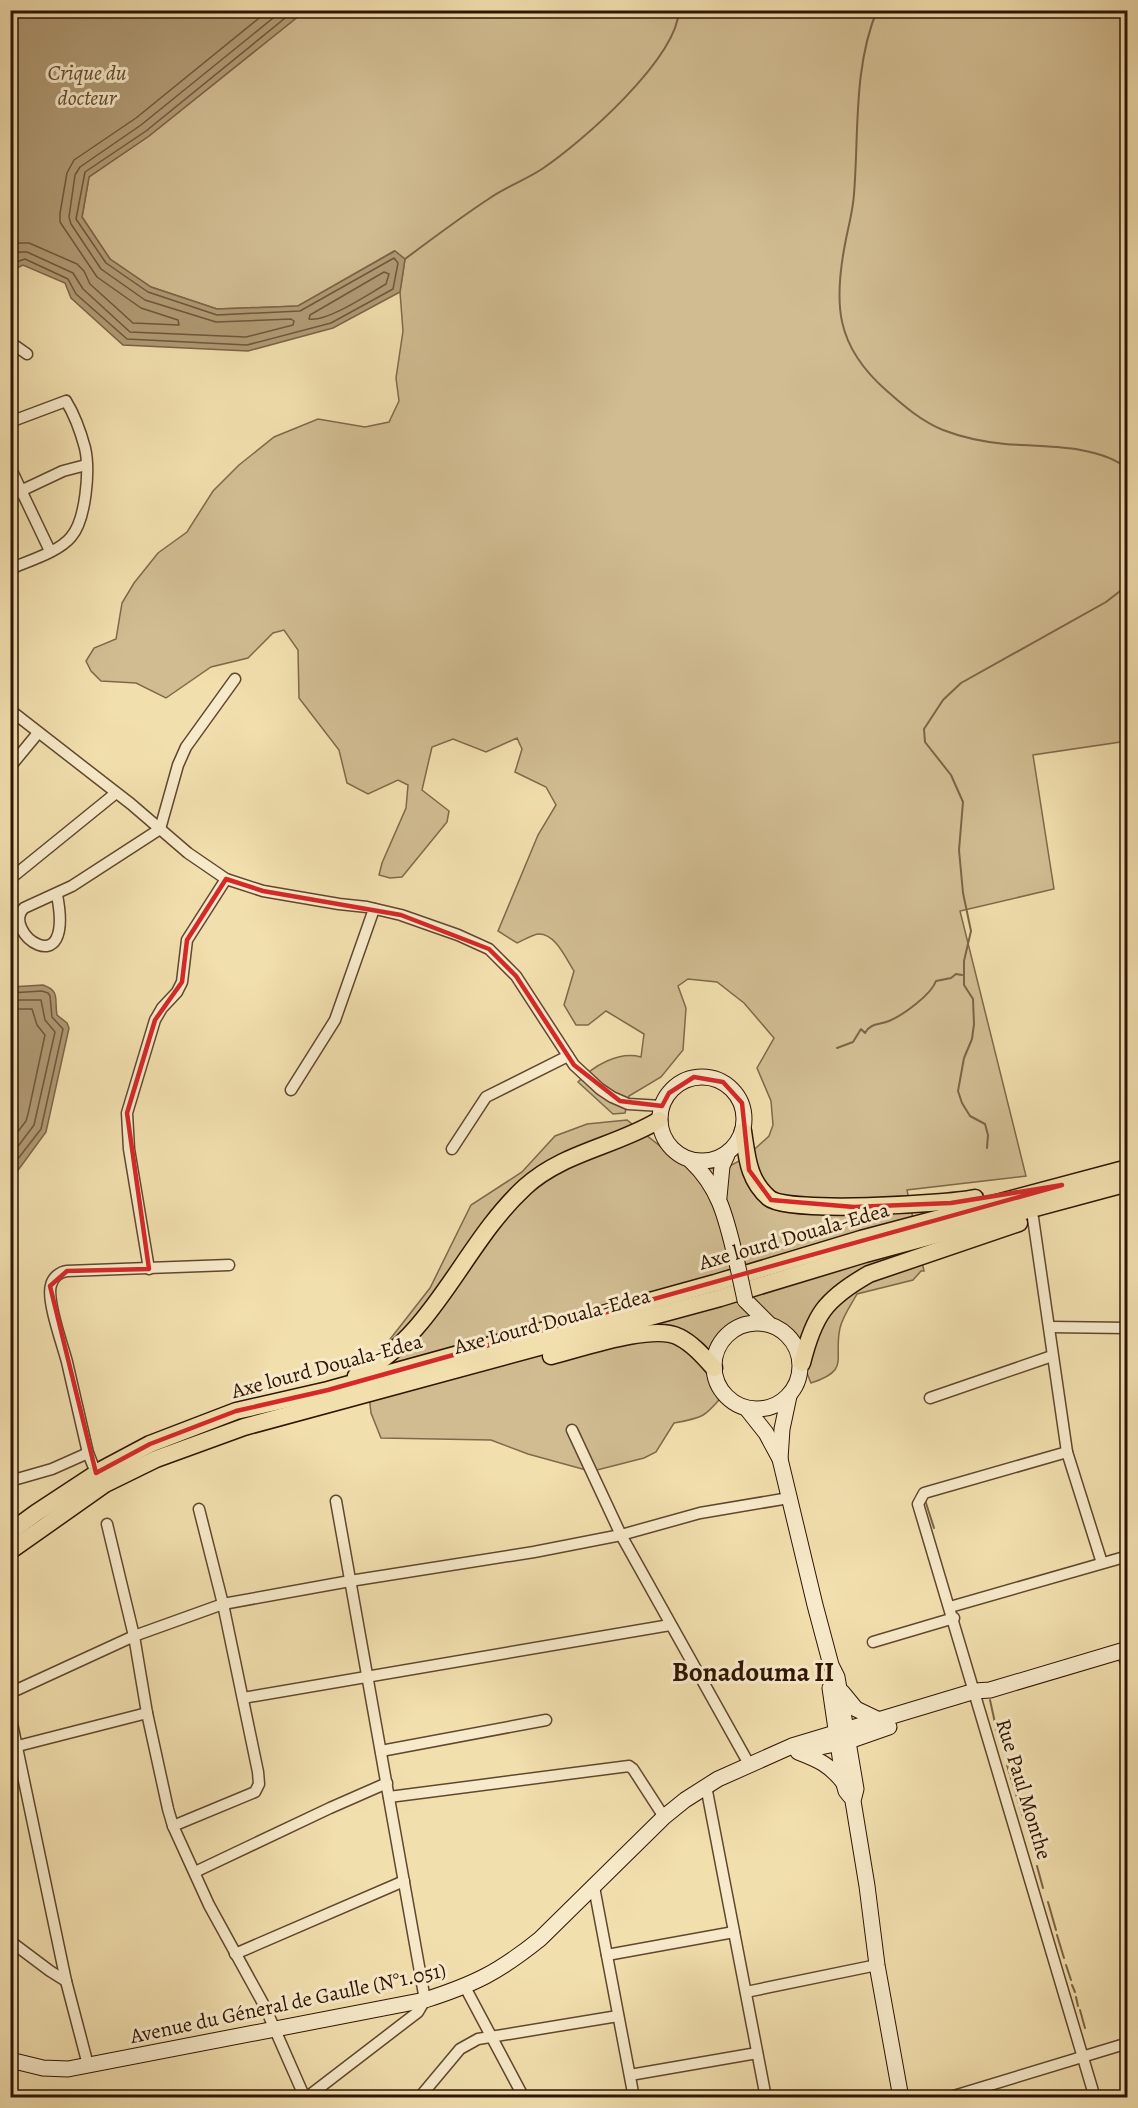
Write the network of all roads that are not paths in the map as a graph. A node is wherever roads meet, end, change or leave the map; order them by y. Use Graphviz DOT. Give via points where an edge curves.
graph roads {
  1 [pos="10,342"];
  2 [pos="27,354"];
  3 [pos="10,423"];
  4 [pos="87,465"];
  5 [pos="10,467"];
  6 [pos="22,490"];
  7 [pos="10,496"];
  8 [pos="50,551"];
  9 [pos="10,569"];
  10 [pos="235,679"];
  11 [pos="10,710"];
  12 [pos="38,733"];
  13 [pos="10,767"];
  14 [pos="116,793"];
  15 [pos="160,828"];
  16 [pos="10,879"];
  17 [pos="226,879"];
  18 [pos="57,895"];
  19 [pos="374,909"];
  20 [pos="568,1056"];
  21 [pos="291,1090"];
  22 [pos="661,1113"];
  23 [pos="743,1131"];
  24 [pos="452,1149"];
  25 [pos="727,1155"];
  26 [pos="692,1161"];
  27 [pos="1128,1168"];
  28 [pos="1128,1183"];
  29 [pos="1064,1193"];
  30 [pos="719,1197"];
  31 [pos="1033,1218"];
  32 [pos="229,1265"];
  33 [pos="149,1269"];
  34 [pos="745,1300"];
  35 [pos="768,1323"];
  36 [pos="1050,1327"];
  37 [pos="1128,1328"];
  38 [pos="735,1329"];
  39 [pos="1052,1356"];
  40 [pos="802,1363"];
  41 [pos="714,1368"];
  42 [pos="432,1377"];
  43 [pos="328,1390"];
  44 [pos="789,1396"];
  45 [pos="930,1398"];
  46 [pos="747,1408"];
  47 [pos="572,1430"];
  48 [pos="1067,1452"];
  49 [pos="88,1453"];
  50 [pos="780,1459"];
  51 [pos="96,1473"];
  52 [pos="10,1481"];
  53 [pos="789,1498"];
  54 [pos="336,1501"];
  55 [pos="199,1509"];
  56 [pos="107,1524"];
  57 [pos="10,1532"];
  58 [pos="621,1535"];
  59 [pos="10,1551"];
  60 [pos="1128,1556"];
  61 [pos="1102,1563"];
  62 [pos="350,1581"];
  63 [pos="223,1604"];
  64 [pos="952,1613"];
  65 [pos="670,1625"];
  66 [pos="134,1636"];
  67 [pos="873,1642"];
  68 [pos="1125,1649"];
  69 [pos="831,1665"];
  70 [pos="1128,1670"];
  71 [pos="367,1676"];
  72 [pos="839,1688"];
  73 [pos="10,1693"];
  74 [pos="981,1693"];
  75 [pos="243,1698"];
  76 [pos="147,1713"];
  77 [pos="10,1714"];
  78 [pos="546,1720"];
  79 [pos="879,1720"];
  80 [pos="842,1736"];
  81 [pos="14,1747"];
  82 [pos="381,1751"];
  83 [pos="780,1752"];
  84 [pos="798,1752"];
  85 [pos="748,1764"];
  86 [pos="387,1783"];
  87 [pos="844,1784"];
  88 [pos="706,1786"];
  89 [pos="389,1797"];
  90 [pos="854,1801"];
  91 [pos="664,1817"];
  92 [pos="173,1826"];
  93 [pos="195,1872"];
  94 [pos="404,1881"];
  95 [pos="594,1887"];
  96 [pos="734,1932"];
  97 [pos="10,1941"];
  98 [pos="235,1954"];
  99 [pos="607,1955"];
  100 [pos="877,1965"];
  101 [pos="66,1981"];
  102 [pos="465,1987"];
  103 [pos="746,1992"];
  104 [pos="425,2000"];
  105 [pos="618,2016"];
  106 [pos="275,2030"];
  107 [pos="492,2038"];
  108 [pos="1128,2043"];
  109 [pos="757,2053"];
  110 [pos="1083,2056"];
  111 [pos="10,2060"];
  112 [pos="88,2065"];
  113 [pos="630,2075"];
  114 [pos="306,2097"];
  115 [pos="419,2097"];
  116 [pos="524,2097"];
  117 [pos="634,2097"];
  118 [pos="766,2097"];
  119 [pos="901,2097"];
  120 [pos="947,2097"];
  121 [pos="1095,2097"];
  1 -- 2 [label="street"];
  3 -- 4 [label="street" via="66,401"];
  4 -- 6 [label="street" via="63,471"];
  4 -- 8 [label="street" via="77,529 62,546"];
  5 -- 6 [label="street"];
  6 -- 7 [label="street"];
  6 -- 8 [label="street"];
  8 -- 9 [label="street"];
  10 -- 15 [label="street" via="186,747"];
  11 -- 12 [label="street"];
  12 -- 13 [label="street"];
  12 -- 14 [label="street"];
  14 -- 15 [label="street"];
  14 -- 16 [label="street"];
  15 -- 17 [label="street"];
  15 -- 18 [label="street"];
  17 -- 19 [label="street" via="263,891"];
  17 -- 33 [label="street" via="187,940 182,982 155,1020 127,1113 129,1149"];
  18 -- 18 [label="street" via="24,908 17,917 21,929 39,947 56,941 60,918"];
  19 -- 20 [label="street" via="458,935 489,949 516,976"];
  19 -- 21 [label="street" via="335,1020"];
  20 -- 22 [label="street" via="612,1097"];
  20 -- 24 [label="street" via="486,1097"];
  22 -- 23 [label="main road" via="669,1093 680,1083 694,1077 709,1077 723,1082 742,1103"];
  22 -- 26 [label="main road" via="665,1141 681,1157"];
  22 -- 43 [label="highway" via="639,1132 572,1158 527,1185 488,1230 409,1337 365,1372"];
  23 -- 25 [label="main road"];
  23 -- 29 [label="highway" via="749,1170 756,1185 771,1200 790,1204 854,1207"];
  25 -- 26 [label="main road" via="710,1162"];
  25 -- 30 [label="main road"];
  26 -- 30 [label="main road"];
  27 -- 29 [label="highway, Axe lourd Douala-Edea"];
  28 -- 29 [label="highway, Axe Lourd Douala-Edea"];
  29 -- 31 [label="highway"];
  29 -- 42 [label="highway, Axe Lourd Douala-Edea" via="720,1298"];
  29 -- 43 [label="highway, Axe lourd Douala-Edea" via="861,1239"];
  30 -- 34 [label="main road, bridge"];
  31 -- 36 [label="street"];
  31 -- 40 [label="highway" via="869,1274 848,1286 819,1315"];
  32 -- 33 [label="street"];
  33 -- 49 [label="street" via="67,1271 57,1275 50,1286"];
  34 -- 35 [label="main road"];
  34 -- 38 [label="main road"];
  35 -- 38 [label="main road" via="755,1322"];
  35 -- 40 [label="main road" via="788,1334"];
  36 -- 37 [label="street"];
  36 -- 39 [label="street"];
  38 -- 41 [label="main road" via="723,1340"];
  39 -- 45 [label="street"];
  39 -- 48 [label="street"];
  40 -- 44 [label="main road"];
  41 -- 42 [label="highway" via="678,1336 658,1333 635,1335 525,1363"];
  41 -- 46 [label="main road" via="724,1394"];
  42 -- 59 [label="highway, Axe Lourd Douala-Edea" via="244,1427 156,1458 105,1484"];
  43 -- 51 [label="highway, Axe lourd Douala-Edea" via="236,1412 150,1444"];
  44 -- 46 [label="main road" via="762,1409"];
  44 -- 50 [label="main road"];
  46 -- 50 [label="main road"];
  47 -- 58 [label="street"];
  48 -- 61 [label="street"];
  48 -- 64 [label="street, Rue Paul Monthe" via="924,1493 919,1510"];
  49 -- 51 [label="street"];
  49 -- 52 [label="street"];
  50 -- 53 [label="main road"];
  51 -- 57 [label="highway, Axe lourd Douala-Edea"];
  53 -- 58 [label="street" via="700,1513"];
  53 -- 69 [label="main road"];
  54 -- 62 [label="street"];
  55 -- 63 [label="street"];
  56 -- 66 [label="street"];
  58 -- 62 [label="street"];
  58 -- 65 [label="street"];
  60 -- 61 [label="street"];
  61 -- 64 [label="street"];
  62 -- 63 [label="street"];
  62 -- 71 [label="street"];
  63 -- 66 [label="street"];
  63 -- 75 [label="street"];
  64 -- 67 [label="street"];
  64 -- 74 [label="street, Rue Paul Monthe"];
  65 -- 71 [label="street"];
  65 -- 85 [label="street"];
  66 -- 73 [label="street"];
  66 -- 76 [label="street"];
  68 -- 70 [label="street"];
  68 -- 74 [label="main road, Avenue du Géneral de Gaulle (N°1.051)"];
  69 -- 72 [label="main road"];
  69 -- 80 [label="main road" via="828,1678"];
  71 -- 75 [label="street"];
  71 -- 82 [label="street"];
  72 -- 79 [label="main road" via="856,1709"];
  72 -- 80 [label="main road"];
  74 -- 79 [label="main road, Avenue du Géneral de Gaulle (N°1.051)"];
  74 -- 80 [label="main road, Avenue du Géneral de Gaulle (N°1.051)"];
  74 -- 110 [label="street, Rue Paul Monthe"];
  75 -- 92 [label="street" via="258,1790"];
  76 -- 81 [label="street"];
  76 -- 92 [label="street"];
  77 -- 81 [label="street"];
  78 -- 82 [label="street"];
  79 -- 80 [label="main road, Avenue du Géneral de Gaulle (N°1.051)"];
  80 -- 83 [label="main road, Avenue du Géneral de Gaulle (N°1.051)"];
  80 -- 84 [label="main road, Avenue du Géneral de Gaulle (N°1.051)"];
  80 -- 87 [label="main road"];
  80 -- 90 [label="main road" via="855,1789"];
  81 -- 101 [label="street"];
  82 -- 86 [label="street"];
  83 -- 84 [label="main road, Avenue du Géneral de Gaulle (N°1.051)"];
  83 -- 85 [label="main road, Avenue du Géneral de Gaulle (N°1.051)"];
  84 -- 87 [label="main road" via="832,1768"];
  85 -- 88 [label="main road, Avenue du Géneral de Gaulle (N°1.051)"];
  86 -- 89 [label="street"];
  86 -- 93 [label="street"];
  87 -- 90 [label="main road"];
  88 -- 91 [label="main road, Avenue du Géneral de Gaulle (N°1.051)"];
  88 -- 96 [label="street"];
  89 -- 91 [label="street" via="629,1766"];
  89 -- 94 [label="street"];
  90 -- 100 [label="main road"];
  91 -- 95 [label="main road, Avenue du Géneral de Gaulle (N°1.051)"];
  92 -- 93 [label="street"];
  93 -- 98 [label="street"];
  94 -- 98 [label="street"];
  94 -- 104 [label="street"];
  95 -- 99 [label="street"];
  95 -- 102 [label="main road, Avenue du Géneral de Gaulle (N°1.051)" via="523,1953"];
  96 -- 99 [label="street"];
  96 -- 103 [label="street"];
  97 -- 101 [label="street"];
  98 -- 106 [label="street"];
  99 -- 105 [label="street"];
  100 -- 103 [label="street"];
  100 -- 119 [label="main road"];
  101 -- 112 [label="street"];
  102 -- 104 [label="main road, Avenue du Géneral de Gaulle (N°1.051)"];
  102 -- 107 [label="street"];
  103 -- 109 [label="street"];
  104 -- 106 [label="main road, Avenue du Géneral de Gaulle (N°1.051)"];
  104 -- 114 [label="street" via="418,2012"];
  105 -- 107 [label="street"];
  105 -- 113 [label="street"];
  106 -- 112 [label="main road, Avenue du Géneral de Gaulle (N°1.051)"];
  106 -- 114 [label="street"];
  107 -- 115 [label="street" via="478,2039 460,2049"];
  107 -- 116 [label="street"];
  108 -- 110 [label="street"];
  109 -- 113 [label="street"];
  109 -- 118 [label="street"];
  110 -- 120 [label="street"];
  110 -- 121 [label="street, Rue Paul Monthe"];
  111 -- 112 [label="main road, Avenue du Géneral de Gaulle (N°1.051)" via="44,2068"];
  113 -- 117 [label="street"];
}
